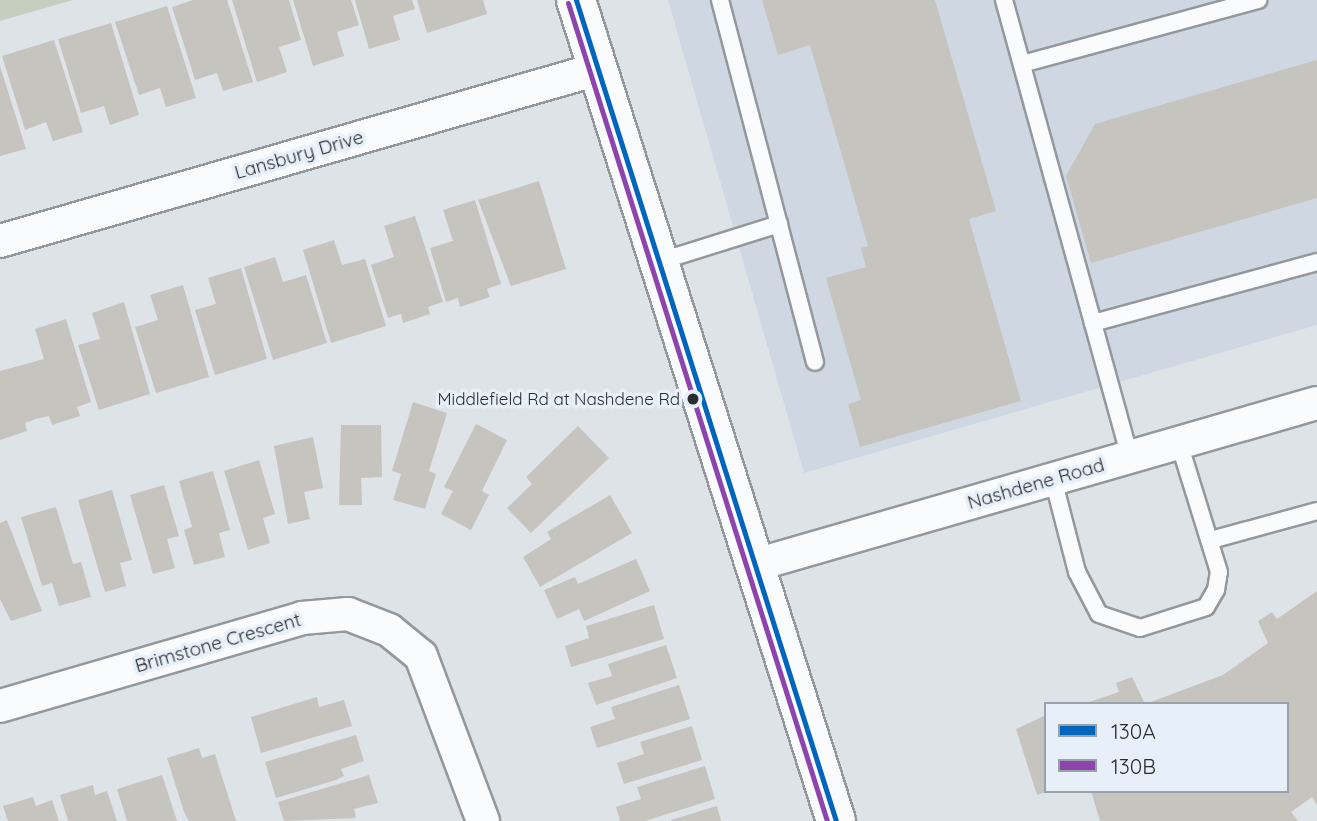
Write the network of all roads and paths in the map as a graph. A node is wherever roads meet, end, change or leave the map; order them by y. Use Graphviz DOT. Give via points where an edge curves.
graph roads {
  1 [pos="576,0"];
  2 [pos="720,0"];
  3 [pos="1004,0"];
  4 [pos="1258,0"];
  5 [pos="1022,64"];
  6 [pos="598,69"];
  7 [pos="779,224"];
  8 [pos="0,241"];
  9 [pos="658,262"];
  10 [pos="1317,262"];
  11 [pos="1093,323"];
  12 [pos="815,362"];
  13 [pos="1317,403"];
  14 [pos="1179,443"];
  15 [pos="1130,457"];
  16 [pos="1054,479"];
  17 [pos="1317,511"];
  18 [pos="1210,540"];
  19 [pos="755,565"];
  20 [pos="0,706"];
  21 [pos="483,821"];
  22 [pos="836,821"];
  1 -- 6 [label="main road"];
  2 -- 7 [label="lane"];
  3 -- 5 [label="lane"];
  4 -- 5 [label="lane"];
  5 -- 11 [label="lane"];
  6 -- 8 [label="street, Lansbury Drive"];
  6 -- 9 [label="main road"];
  7 -- 9 [label="lane"];
  7 -- 12 [label="lane"];
  9 -- 19 [label="main road"];
  10 -- 11 [label="lane"];
  11 -- 15 [label="lane"];
  13 -- 14 [label="street, Nashdene Road"];
  14 -- 15 [label="street, Nashdene Road"];
  14 -- 18 [label="lane"];
  15 -- 16 [label="street, Nashdene Road"];
  16 -- 18 [label="lane" via="1077,572 1099,614 1140,628 1206,607 1219,572"];
  16 -- 19 [label="street, Nashdene Road"];
  17 -- 18 [label="lane"];
  19 -- 22 [label="main road"];
  20 -- 21 [label="street, Brimstone Crescent" via="302,618 348,614 389,630 421,656"];
}
